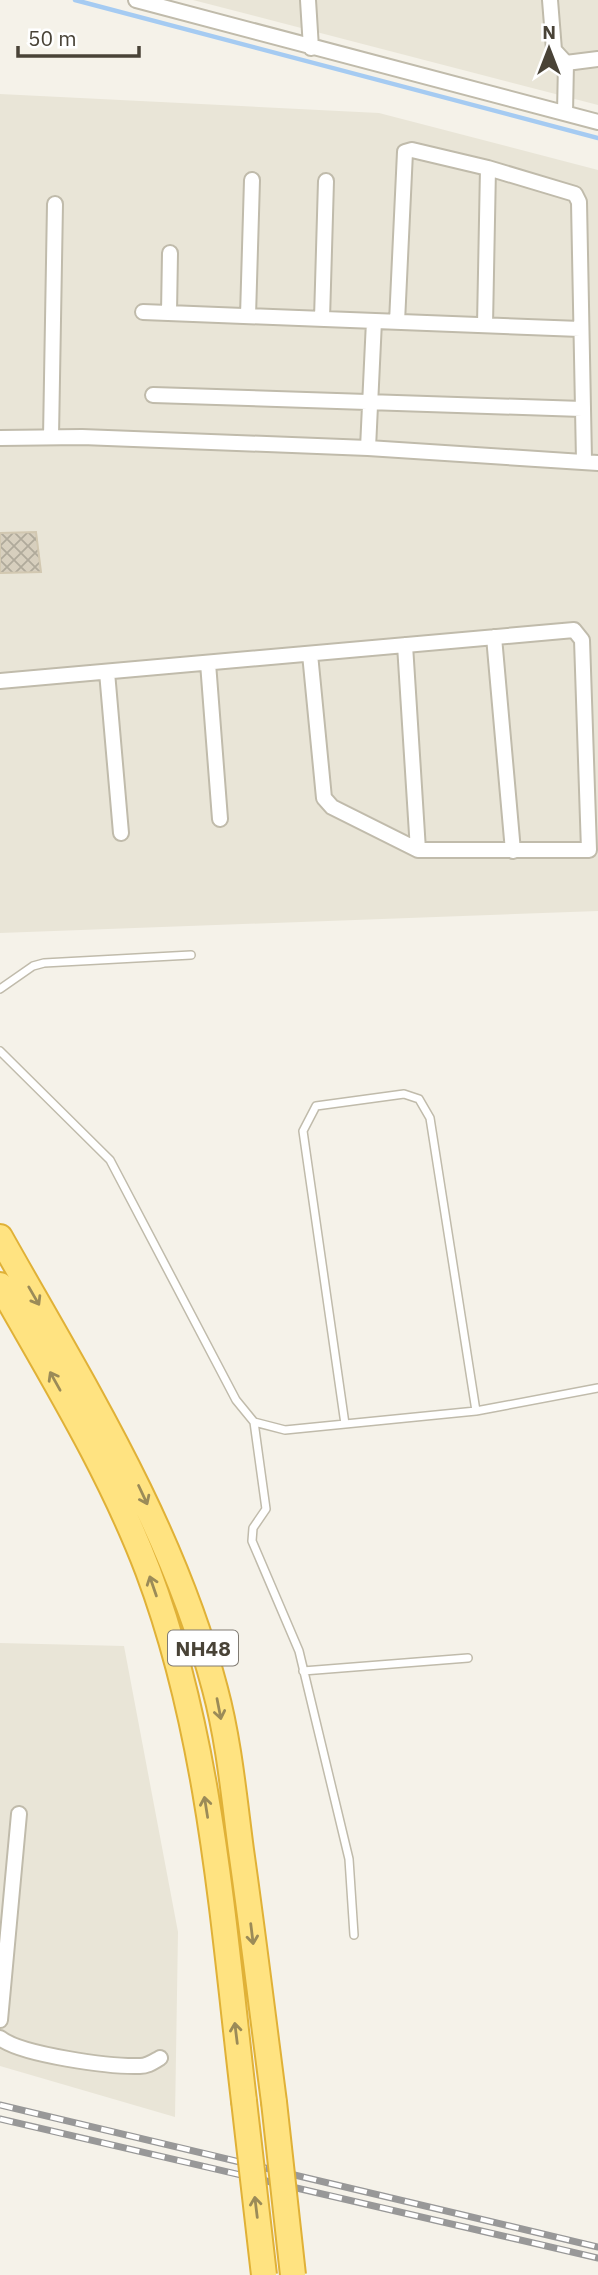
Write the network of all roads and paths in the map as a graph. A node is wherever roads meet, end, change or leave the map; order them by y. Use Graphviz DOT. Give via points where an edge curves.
graph roads {
  1 [pos="135,0"];
  2 [pos="308,0"];
  3 [pos="550,0"];
  4 [pos="311,48"];
  5 [pos="598,58"];
  6 [pos="566,63"];
  7 [pos="565,113"];
  8 [pos="598,122"];
  9 [pos="488,168"];
  10 [pos="252,180"];
  11 [pos="326,181"];
  12 [pos="55,204"];
  13 [pos="170,253"];
  14 [pos="143,312"];
  15 [pos="169,313"];
  16 [pos="248,316"];
  17 [pos="322,319"];
  18 [pos="374,321"];
  19 [pos="397,321"];
  20 [pos="485,325"];
  21 [pos="580,329"];
  22 [pos="153,395"];
  23 [pos="371,402"];
  24 [pos="582,409"];
  25 [pos="51,437"];
  26 [pos="0,438"];
  27 [pos="368,448"];
  28 [pos="591,461"];
  29 [pos="494,637"];
  30 [pos="405,645"];
  31 [pos="310,654"];
  32 [pos="208,663"];
  33 [pos="107,672"];
  34 [pos="0,681"];
  35 [pos="220,819"];
  36 [pos="121,833"];
  37 [pos="418,850"];
  38 [pos="513,851"];
  39 [pos="191,955"];
  40 [pos="0,989"];
  41 [pos="0,1051"];
  42 [pos="0,1237"];
  43 [pos="0,1284"];
  44 [pos="598,1388"];
  45 [pos="475,1411"];
  46 [pos="254,1422"];
  47 [pos="345,1424"];
  48 [pos="468,1658"];
  49 [pos="303,1671"];
  50 [pos="19,1814"];
  51 [pos="5,1922"];
  52 [pos="354,1935"];
  53 [pos="0,2020"];
  54 [pos="0,2038"];
  55 [pos="160,2058"];
  56 [pos="264,2275"];
  57 [pos="293,2275"];
  1 -- 4 [label="street"];
  2 -- 4 [label="street"];
  3 -- 6 [label="street" via="554,50"];
  4 -- 7 [label="street"];
  5 -- 6 [label="street"];
  6 -- 7 [label="street"];
  7 -- 8 [label="street"];
  9 -- 19 [label="street" via="405,152"];
  9 -- 20 [label="street"];
  9 -- 21 [label="street" via="569,191 578,198"];
  10 -- 16 [label="street"];
  11 -- 17 [label="street"];
  12 -- 25 [label="street"];
  13 -- 15 [label="street"];
  14 -- 15 [label="street"];
  15 -- 16 [label="street"];
  16 -- 17 [label="street"];
  17 -- 18 [label="street"];
  18 -- 19 [label="street"];
  18 -- 23 [label="street"];
  19 -- 20 [label="street"];
  20 -- 21 [label="street"];
  21 -- 24 [label="street"];
  22 -- 23 [label="street"];
  23 -- 24 [label="street"];
  23 -- 27 [label="street"];
  24 -- 28 [label="street"];
  25 -- 26 [label="street"];
  25 -- 27 [label="street"];
  27 -- 28 [label="street"];
  29 -- 30 [label="street"];
  29 -- 38 [label="street"];
  29 -- 38 [label="street" via="575,630 582,640 590,848"];
  30 -- 31 [label="street"];
  30 -- 37 [label="street"];
  31 -- 32 [label="street"];
  31 -- 37 [label="street" via="327,804"];
  32 -- 33 [label="street"];
  32 -- 35 [label="street"];
  33 -- 34 [label="street"];
  33 -- 36 [label="street"];
  37 -- 38 [label="street"];
  39 -- 40 [label="lane" via="44,963"];
  41 -- 46 [label="lane" via="110,1160 236,1400"];
  42 -- 57 [label="highway, NH48, one-way, bridge" via="126,1459 164,1540 215,1690 229,1764"];
  56 -- 43 [label="highway, NH48, one-way, bridge" via="199,1760 161,1612 112,1493"];
  44 -- 45 [label="lane"];
  45 -- 47 [label="lane"];
  45 -- 47 [label="lane" via="430,1118 419,1099 404,1094 316,1105 303,1131"];
  46 -- 47 [label="lane" via="285,1430"];
  46 -- 49 [label="lane" via="266,1509 253,1528 252,1541 294,1638"];
  48 -- 49 [label="lane"];
  49 -- 52 [label="lane" via="349,1860"];
  50 -- 51 [label="street"];
  51 -- 53 [label="street"];
  54 -- 55 [label="street" via="33,2054 139,2066"];
}
